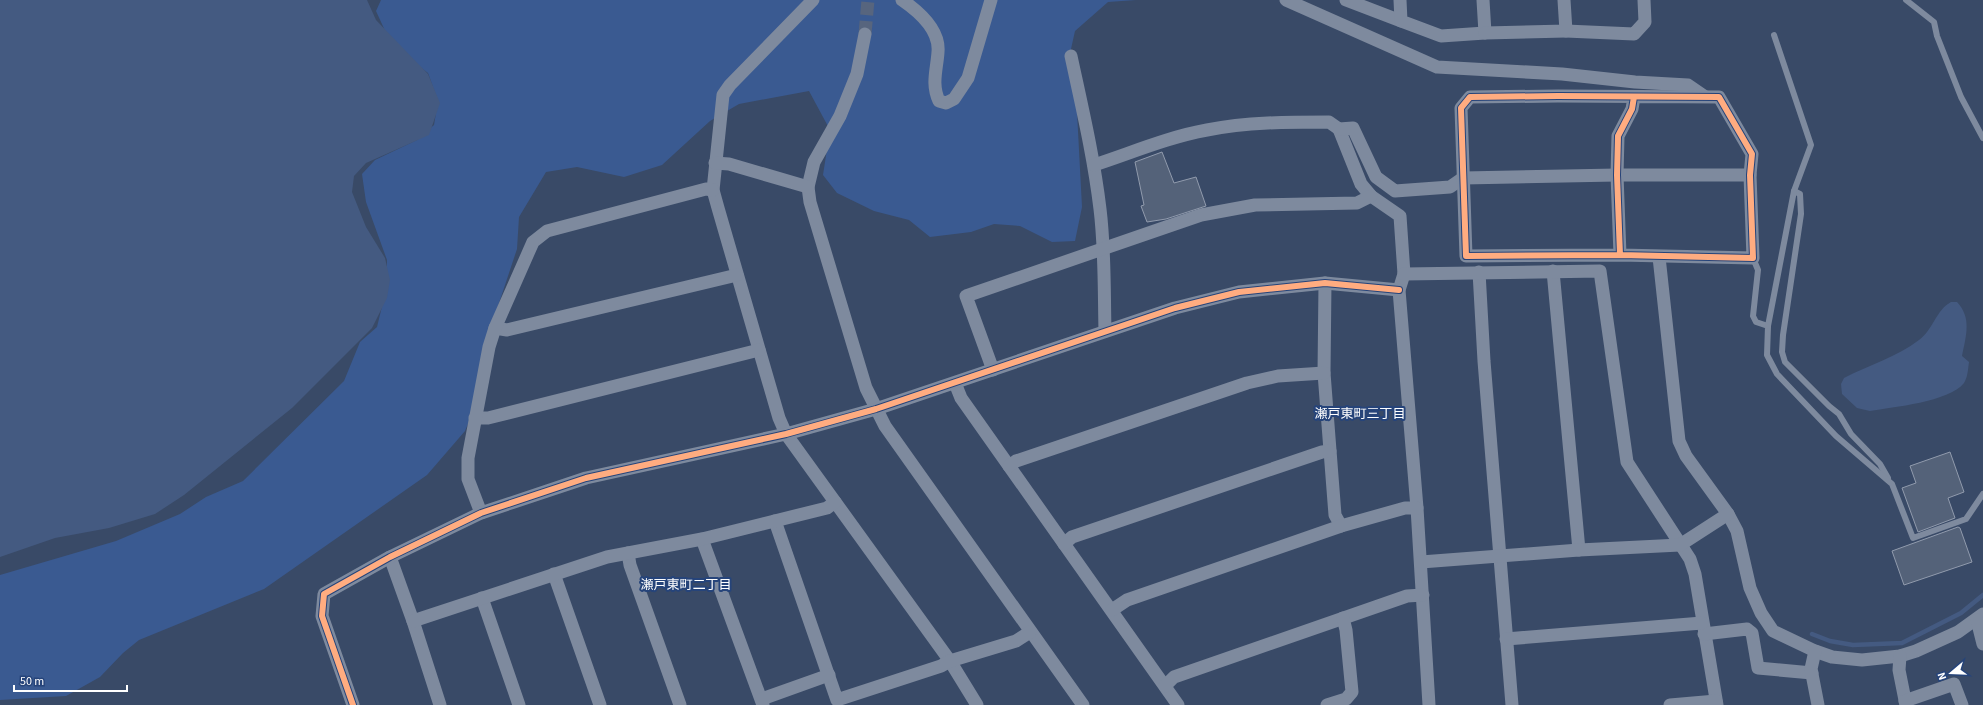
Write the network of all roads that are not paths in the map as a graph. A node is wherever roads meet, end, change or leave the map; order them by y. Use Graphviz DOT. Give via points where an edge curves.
graph roads {
  1 [pos="813,0"];
  2 [pos="902,0"];
  3 [pos="991,0"];
  4 [pos="1286,0"];
  5 [pos="1346,0"];
  6 [pos="1400,0"];
  7 [pos="1484,0"];
  8 [pos="1564,0"];
  9 [pos="1644,0"];
  10 [pos="1906,0"];
  11 [pos="1401,21"];
  12 [pos="1566,31"];
  13 [pos="1485,33"];
  14 [pos="865,34"];
  15 [pos="1774,35"];
  16 [pos="1071,56"];
  17 [pos="1704,96"];
  18 [pos="1634,97"];
  19 [pos="1980,128"];
  20 [pos="1339,129"];
  21 [pos="1983,138"];
  22 [pos="715,163"];
  23 [pos="1094,165"];
  24 [pos="1617,175"];
  25 [pos="1750,175"];
  26 [pos="1463,178"];
  27 [pos="808,187"];
  28 [pos="713,190"];
  29 [pos="1794,191"];
  30 [pos="1371,196"];
  31 [pos="1104,248"];
  32 [pos="1620,255"];
  33 [pos="1659,257"];
  34 [pos="1753,258"];
  35 [pos="1553,271"];
  36 [pos="1479,272"];
  37 [pos="1404,274"];
  38 [pos="737,275"];
  39 [pos="1325,283"];
  40 [pos="1399,290"];
  41 [pos="1768,326"];
  42 [pos="495,328"];
  43 [pos="1104,331"];
  44 [pos="759,350"];
  45 [pos="992,370"];
  46 [pos="1324,373"];
  47 [pos="955,383"];
  48 [pos="876,409"];
  49 [pos="475,418"];
  50 [pos="786,434"];
  51 [pos="1330,451"];
  52 [pos="1009,466"];
  53 [pos="1892,484"];
  54 [pos="1983,494"];
  55 [pos="835,502"];
  56 [pos="1417,508"];
  57 [pos="481,513"];
  58 [pos="1728,514"];
  59 [pos="775,520"];
  60 [pos="1341,526"];
  61 [pos="702,539"];
  62 [pos="1064,544"];
  63 [pos="1680,545"];
  64 [pos="1579,550"];
  65 [pos="628,553"];
  66 [pos="1500,557"];
  67 [pos="390,558"];
  68 [pos="1421,562"];
  69 [pos="554,574"];
  70 [pos="1423,595"];
  71 [pos="482,598"];
  72 [pos="1112,610"];
  73 [pos="1980,617"];
  74 [pos="1343,618"];
  75 [pos="413,621"];
  76 [pos="1703,629"];
  77 [pos="1030,632"];
  78 [pos="1506,639"];
  79 [pos="1983,644"];
  80 [pos="1815,651"];
  81 [pos="1900,656"];
  82 [pos="950,660"];
  83 [pos="1812,673"];
  84 [pos="828,675"];
  85 [pos="1165,686"];
  86 [pos="762,702"];
  87 [pos="1716,703"];
  88 [pos="1905,703"];
  89 [pos="353,705"];
  90 [pos="440,705"];
  91 [pos="519,705"];
  92 [pos="600,705"];
  93 [pos="680,705"];
  94 [pos="977,705"];
  95 [pos="1084,705"];
  96 [pos="1178,705"];
  97 [pos="1327,705"];
  98 [pos="1429,705"];
  99 [pos="1512,705"];
  100 [pos="1670,705"];
  101 [pos="1818,705"];
  102 [pos="1962,705"];
  1 -- 22 [label="street" via="730,85 724,95"];
  2 -- 3 [label="street" via="913,7 935,34 939,49 934,84 939,101 946,103 954,99 968,78"];
  4 -- 17 [label="street" via="1437,67 1688,85"];
  5 -- 11 [label="street"];
  6 -- 11 [label="street"];
  7 -- 13 [label="street"];
  8 -- 12 [label="street"];
  9 -- 12 [label="street" via="1645,22 1634,34"];
  10 -- 19 [label="lane" via="1934,22 1961,98"];
  11 -- 13 [label="street" via="1442,36"];
  12 -- 13 [label="street"];
  14 -- 27 [label="street" via="857,74 840,116 814,162"];
  15 -- 29 [label="lane" via="1810,145"];
  16 -- 23 [label="street"];
  17 -- 18 [label="street"];
  17 -- 25 [label="street" via="1719,97 1745,141 1752,154"];
  18 -- 24 [label="street" via="1632,109 1618,136"];
  18 -- 26 [label="street" via="1470,97 1461,108"];
  19 -- 21 [label="lane"];
  20 -- 23 [label="street" via="1329,122 1297,122 1251,124 1207,130 1184,135"];
  20 -- 26 [label="street" via="1354,128 1376,177 1395,191 1450,187"];
  20 -- 30 [label="street" via="1361,184"];
  22 -- 27 [label="street" via="729,164"];
  22 -- 28 [label="street"];
  23 -- 31 [label="street"];
  24 -- 25 [label="street"];
  24 -- 26 [label="street"];
  24 -- 32 [label="street"];
  25 -- 34 [label="street"];
  26 -- 32 [label="street" via="1466,256"];
  27 -- 48 [label="street" via="812,209 866,388"];
  28 -- 38 [label="street"];
  28 -- 42 [label="street" via="698,191 547,231 533,242"];
  29 -- 41 [label="lane"];
  29 -- 53 [label="lane" via="1800,194 1801,214 1783,335 1782,352 1785,362 1839,414 1851,434 1880,464"];
  30 -- 31 [label="street" via="1357,203 1255,205 1201,215"];
  30 -- 37 [label="street" via="1400,216"];
  31 -- 43 [label="street"];
  31 -- 45 [label="street" via="966,296"];
  32 -- 33 [label="street"];
  33 -- 34 [label="street"];
  33 -- 58 [label="street" via="1679,441 1686,456"];
  34 -- 41 [label="lane" via="1758,270 1753,316 1756,322"];
  35 -- 36 [label="street"];
  35 -- 63 [label="street" via="1600,271 1627,462"];
  35 -- 64 [label="street"];
  36 -- 37 [label="street"];
  36 -- 66 [label="street"];
  37 -- 40 [label="street"];
  38 -- 42 [label="street" via="506,330"];
  38 -- 44 [label="street"];
  39 -- 40 [label="street"];
  39 -- 43 [label="street" via="1239,292 1175,308"];
  39 -- 46 [label="street"];
  40 -- 56 [label="street"];
  41 -- 53 [label="lane" via="1767,355 1777,374 1836,436"];
  42 -- 49 [label="street"];
  43 -- 45 [label="street"];
  44 -- 49 [label="street" via="496,416"];
  44 -- 50 [label="street"];
  45 -- 47 [label="street"];
  46 -- 51 [label="street"];
  46 -- 52 [label="street" via="1278,376 1248,383 1016,461"];
  47 -- 48 [label="street"];
  47 -- 52 [label="street" via="961,398"];
  48 -- 50 [label="street"];
  48 -- 77 [label="street" via="885,426"];
  49 -- 57 [label="street" via="468,458 468,478"];
  50 -- 55 [label="street"];
  50 -- 57 [label="street" via="586,478"];
  51 -- 60 [label="street" via="1335,515"];
  51 -- 62 [label="street" via="1072,537"];
  52 -- 62 [label="street"];
  53 -- 54 [label="lane" via="1913,538 1966,519"];
  55 -- 59 [label="street" via="827,508"];
  55 -- 82 [label="street"];
  56 -- 60 [label="street" via="1405,508"];
  56 -- 68 [label="street"];
  57 -- 67 [label="street"];
  58 -- 63 [label="street"];
  58 -- 80 [label="street" via="1737,531 1750,588 1761,613 1773,631"];
  59 -- 61 [label="street"];
  59 -- 84 [label="street"];
  60 -- 72 [label="street" via="1127,600"];
  61 -- 65 [label="street"];
  61 -- 86 [label="street"];
  62 -- 72 [label="street"];
  63 -- 64 [label="street"];
  63 -- 76 [label="street" via="1690,559 1695,574"];
  64 -- 66 [label="street"];
  65 -- 69 [label="street"];
  65 -- 93 [label="street"];
  66 -- 68 [label="street"];
  66 -- 78 [label="street"];
  67 -- 75 [label="street"];
  67 -- 89 [label="street" via="324,594 322,616"];
  68 -- 70 [label="street"];
  69 -- 71 [label="street"];
  69 -- 92 [label="street"];
  70 -- 74 [label="street" via="1407,596"];
  70 -- 98 [label="street"];
  71 -- 75 [label="street"];
  71 -- 91 [label="street"];
  72 -- 85 [label="street"];
  73 -- 79 [label="street"];
  73 -- 81 [label="street" via="1936,642"];
  74 -- 85 [label="street" via="1174,677"];
  74 -- 97 [label="street" via="1352,692 1346,699"];
  75 -- 90 [label="street"];
  76 -- 78 [label="street"];
  76 -- 83 [label="street" via="1747,629 1752,633 1758,668"];
  76 -- 87 [label="street"];
  77 -- 82 [label="street" via="1016,642"];
  77 -- 95 [label="street"];
  78 -- 99 [label="street"];
  80 -- 81 [label="street" via="1832,657 1862,660"];
  80 -- 83 [label="street"];
  81 -- 88 [label="street" via="1899,670"];
  82 -- 84 [label="street" via="940,666 837,700"];
  82 -- 94 [label="street"];
  83 -- 101 [label="street"];
  84 -- 86 [label="street"];
  85 -- 96 [label="street"];
  87 -- 100 [label="street"];
  88 -- 102 [label="street" via="1954,684"];
}
